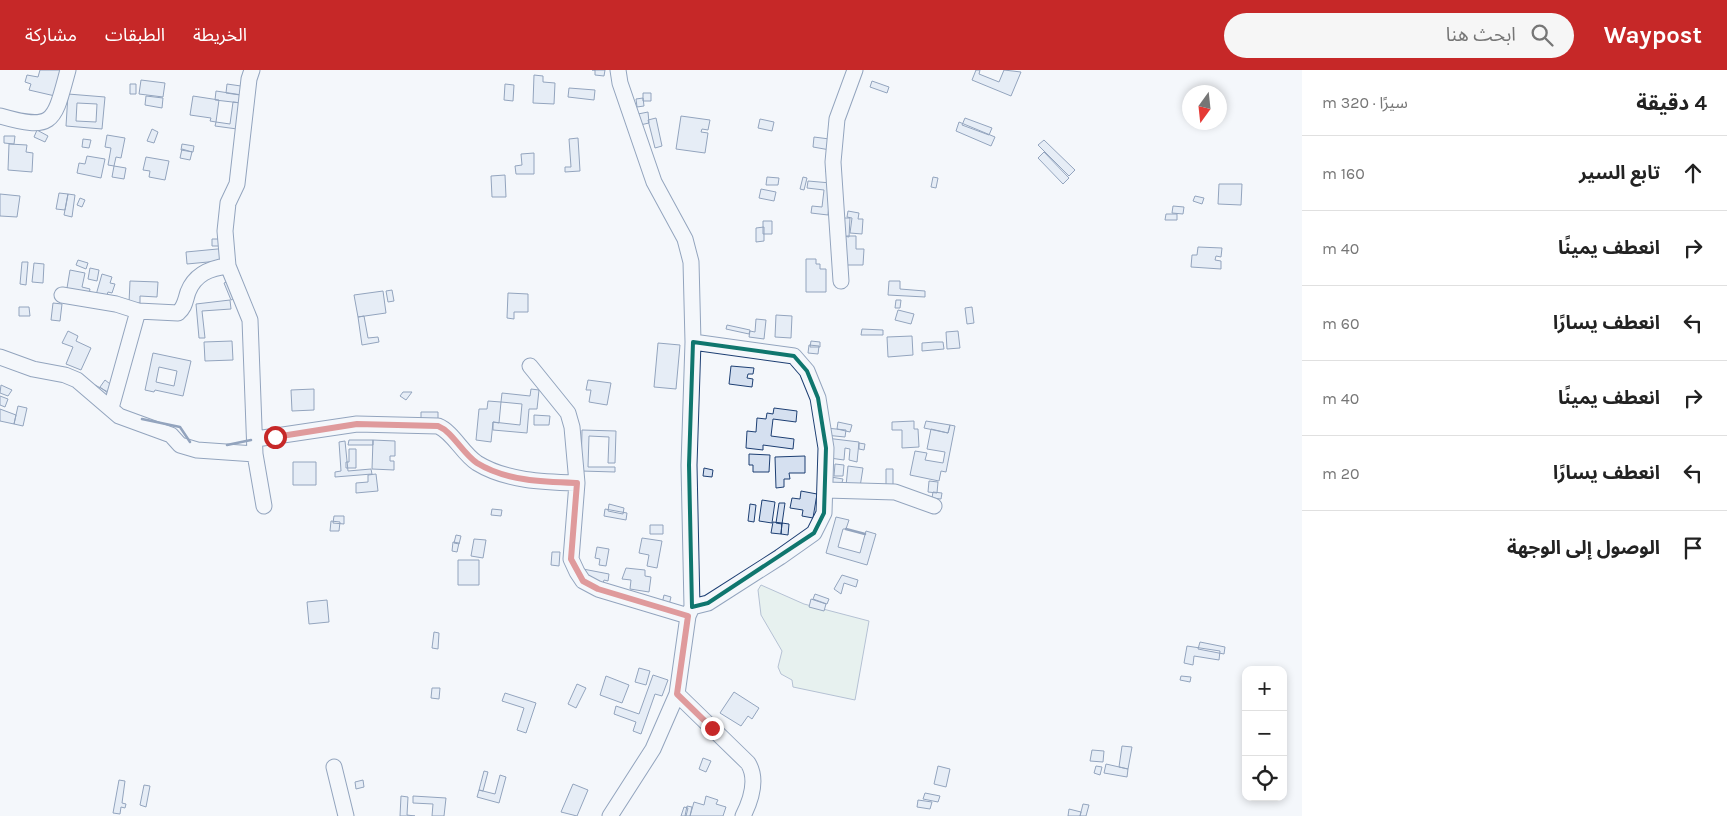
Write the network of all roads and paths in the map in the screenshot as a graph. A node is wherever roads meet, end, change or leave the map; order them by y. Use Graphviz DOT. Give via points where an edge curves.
graph roads {
  1 [pos="68,70"];
  2 [pos="252,70"];
  3 [pos="618,70"];
  4 [pos="855,70"];
  5 [pos="0,116"];
  6 [pos="228,266"];
  7 [pos="841,281"];
  8 [pos="62,295"];
  9 [pos="138,311"];
  10 [pos="693,342"];
  11 [pos="0,357"];
  12 [pos="530,366"];
  13 [pos="111,408"];
  14 [pos="256,447"];
  15 [pos="577,483"];
  16 [pos="826,490"];
  17 [pos="264,506"];
  18 [pos="934,506"];
  19 [pos="690,612"];
  20 [pos="677,694"];
  21 [pos="334,767"];
  22 [pos="346,816"];
  23 [pos="610,816"];
  24 [pos="743,816"];
  1 -- 5 [label="street" via="50,119 40,124"];
  2 -- 6 [label="street" via="237,184 228,203"];
  3 -- 10 [label="street" via="654,182 685,239 691,262"];
  4 -- 7 [label="street" via="837,119 833,162"];
  6 -- 9 [label="street" via="196,278 188,291 184,308 178,313"];
  6 -- 14 [label="street" via="250,320"];
  8 -- 9 [label="street"];
  9 -- 13 [label="street"];
  10 -- 16 [label="street" via="794,356 808,371 818,398 826,448"];
  10 -- 19 [label="street" via="689,465"];
  11 -- 13 [label="street" via="33,369 66,374 88,387"];
  12 -- 15 [label="street" via="568,413 575,444"];
  13 -- 14 [label="street" via="129,421 171,435 180,445 197,450"];
  14 -- 15 [label="street" via="357,424 438,426 448,430 456,444 477,462 500,472 544,482"];
  14 -- 17 [label="street"];
  15 -- 19 [label="street" via="571,559 583,581 598,589"];
  16 -- 18 [label="street" via="895,492"];
  16 -- 19 [label="street" via="824,513 814,533"];
  19 -- 20 [label="street"];
  20 -- 23 [label="street" via="653,749"];
  20 -- 24 [label="street" via="753,770 752,790"];
  21 -- 22 [label="street"];
}
